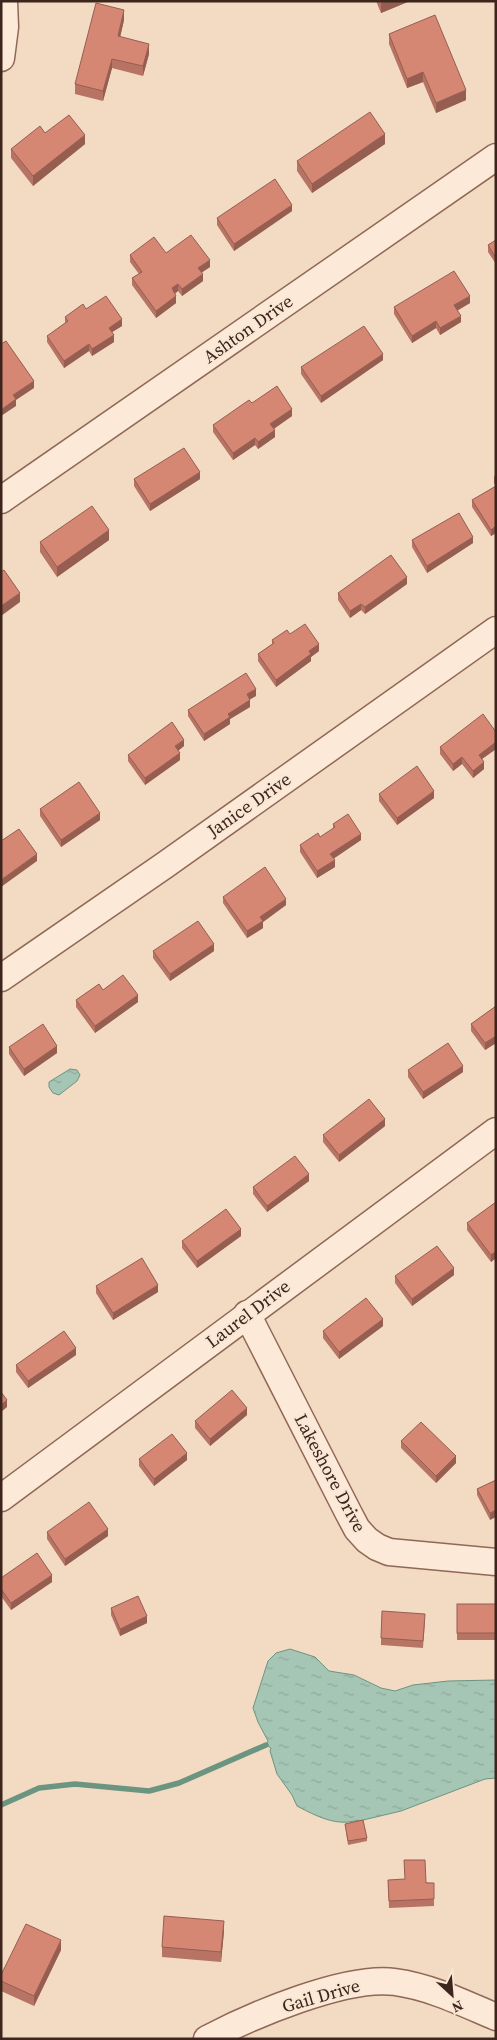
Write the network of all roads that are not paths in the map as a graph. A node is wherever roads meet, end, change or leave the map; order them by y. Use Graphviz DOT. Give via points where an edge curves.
graph roads {
  1 [pos="4,1"];
  2 [pos="1,58"];
  3 [pos="496,157"];
  4 [pos="1,500"];
  5 [pos="496,630"];
  6 [pos="1,978"];
  7 [pos="496,1131"];
  8 [pos="247,1314"];
  9 [pos="1,1498"];
  10 [pos="496,1562"];
  11 [pos="496,2017"];
  12 [pos="207,2039"];
  1 -- 2 [label="street"];
  3 -- 4 [label="street, Ashton Drive"];
  5 -- 6 [label="street, Janice Drive"];
  7 -- 8 [label="street, Laurel Drive"];
  8 -- 9 [label="street, Laurel Drive"];
  8 -- 10 [label="street, Lakeshore Drive" via="357,1529 367,1540 377,1547 401,1554"];
  11 -- 12 [label="street, Gail Drive" via="421,1987 393,1982 361,1983 328,1990 236,2024"];
}
